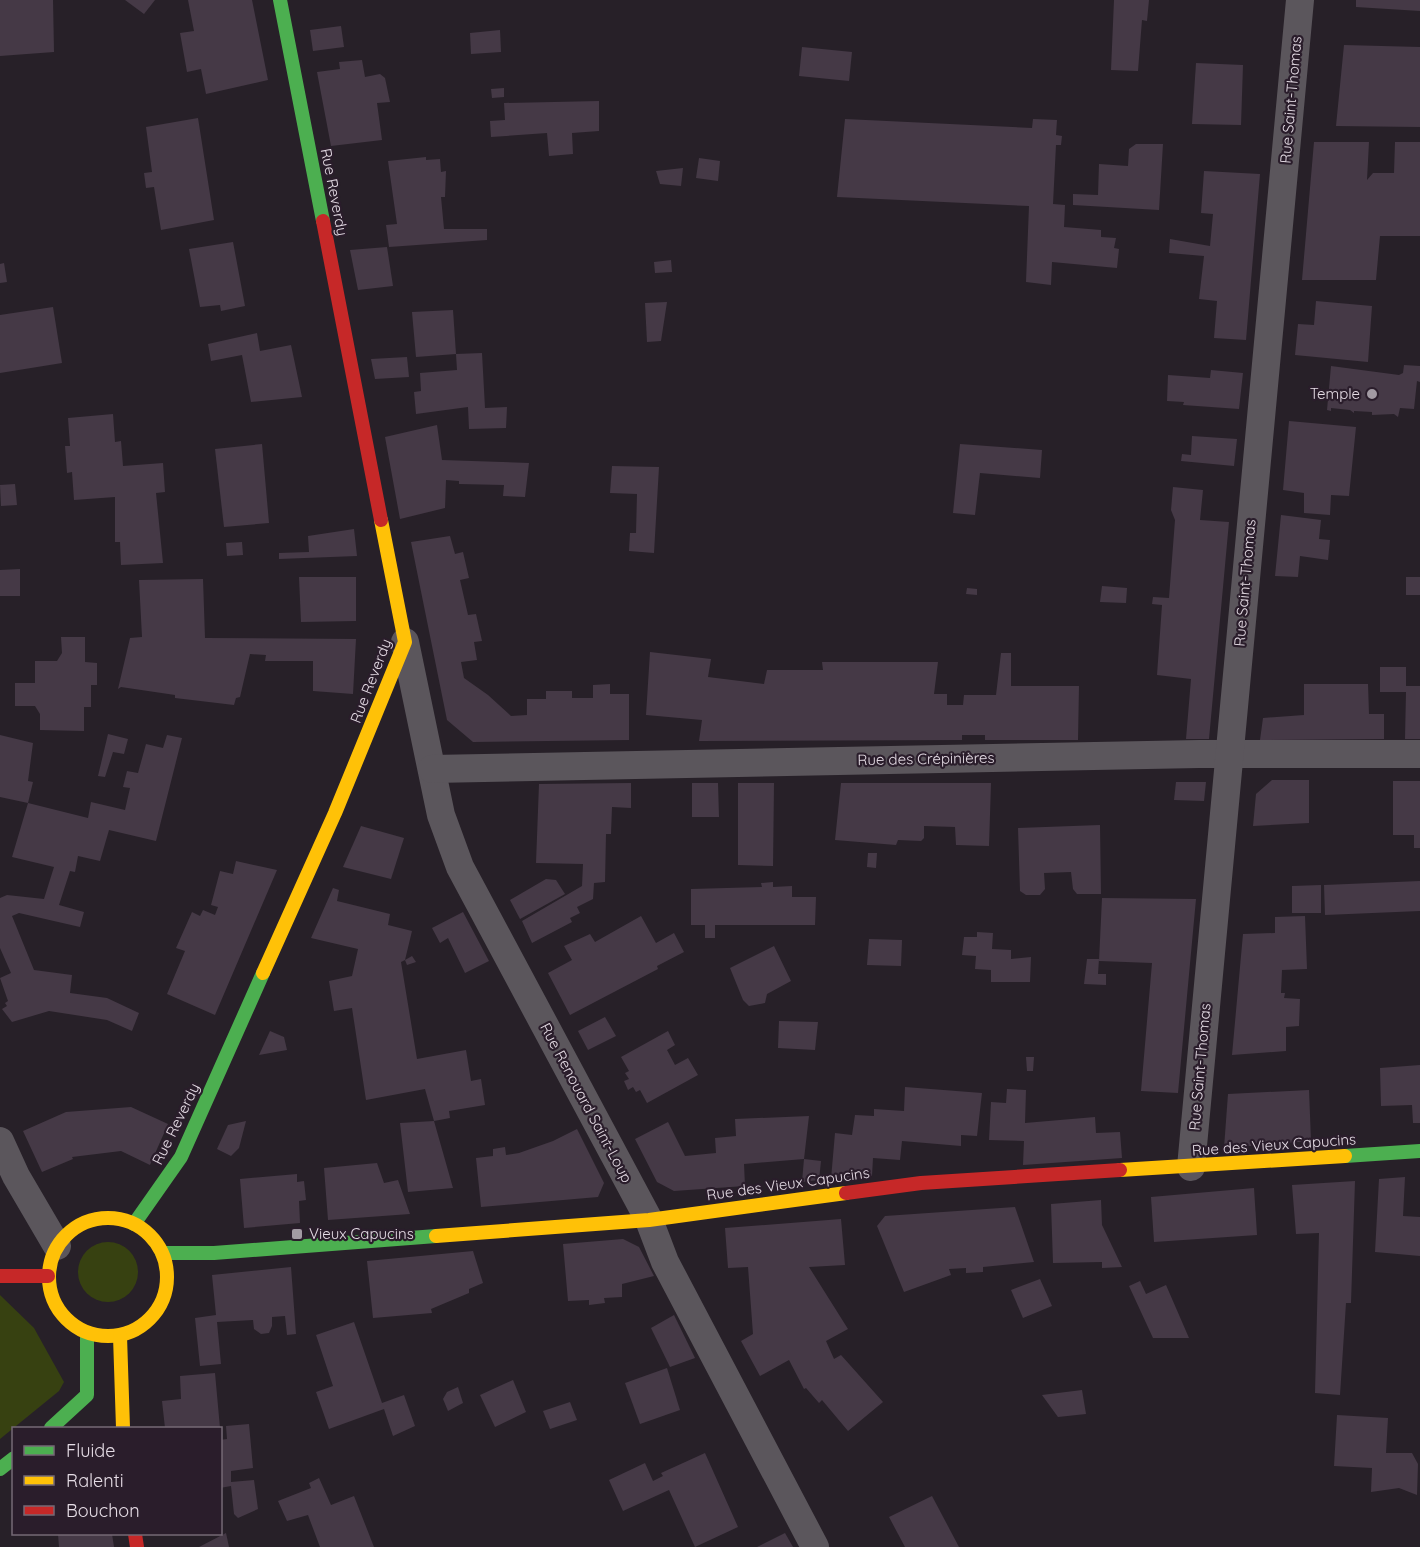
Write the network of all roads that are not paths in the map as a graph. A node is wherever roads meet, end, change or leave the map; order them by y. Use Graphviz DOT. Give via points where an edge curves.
graph roads {
  1 [pos="280,0"];
  2 [pos="1300,0"];
  3 [pos="405,642"];
  4 [pos="1229,754"];
  5 [pos="1420,754"];
  6 [pos="432,769"];
  7 [pos="0,1141"];
  8 [pos="1420,1151"];
  9 [pos="1191,1167"];
  10 [pos="648,1220"];
  11 [pos="134,1224"];
  12 [pos="57,1246"];
  13 [pos="162,1253"];
  14 [pos="0,1276"];
  15 [pos="48,1276"];
  16 [pos="87,1334"];
  17 [pos="120,1336"];
  18 [pos="87,1395"];
  19 [pos="122,1420"];
  20 [pos="52,1427"];
  21 [pos="12,1460"];
  22 [pos="0,1469"];
  23 [pos="815,1547"];
  1 -- 3 [label="street, Rue Reverdy"];
  2 -- 4 [label="street, Rue Saint-Thomas"];
  3 -- 6 [label="street, Rue Renouard Saint-Loup"];
  3 -- 11 [label="street, Rue Reverdy" via="335,813 182,1157"];
  4 -- 5 [label="street, Rue des Crépinières"];
  4 -- 6 [label="street, Rue des Crépinières"];
  4 -- 9 [label="street, Rue Saint-Thomas"];
  6 -- 10 [label="street, Rue Renouard Saint-Loup" via="441,815 460,867"];
  7 -- 12 [label="street"];
  8 -- 9 [label="street, Rue des Vieux Capucins"];
  9 -- 10 [label="street, Rue des Vieux Capucins" via="921,1183"];
  10 -- 13 [label="street, Rue des Vieux Capucins" via="205,1254"];
  10 -- 23 [label="street, Rue Renouard Saint-Loup" via="665,1262"];
  11 -- 12 [label="street" via="113,1218 91,1220 77,1226"];
  11 -- 13 [label="street" via="150,1236"];
  12 -- 15 [label="street"];
  13 -- 17 [label="street" via="167,1270 161,1305 150,1319"];
  14 -- 15 [label="street"];
  15 -- 16 [label="street" via="50,1295 59,1311"];
  16 -- 17 [label="street"];
  16 -- 18 [label="street"];
  17 -- 19 [label="street"];
  18 -- 19 [label="street"];
  18 -- 20 [label="street"];
  21 -- 22 [label="street"];
}
